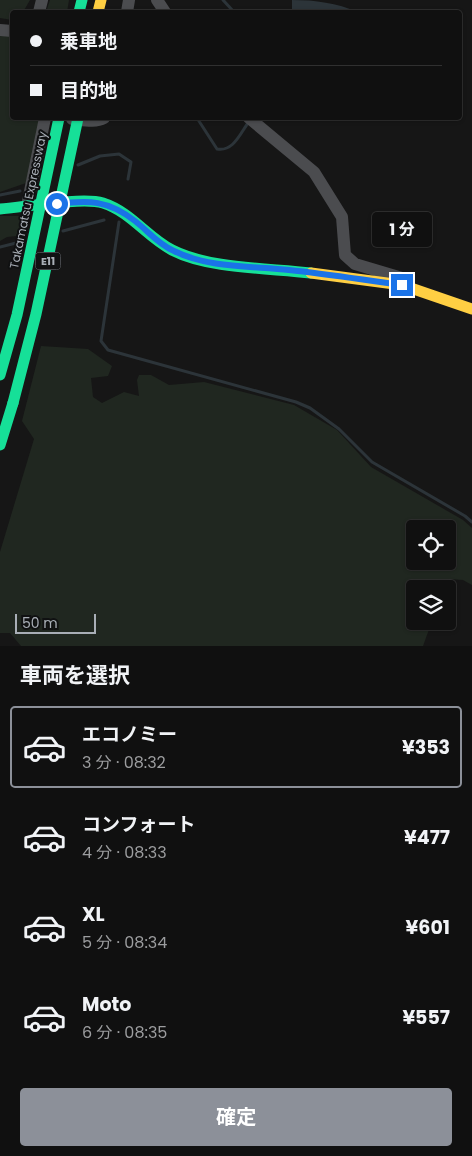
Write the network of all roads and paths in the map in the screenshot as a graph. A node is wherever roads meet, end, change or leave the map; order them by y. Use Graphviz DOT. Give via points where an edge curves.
graph roads {
  1 [pos="45,120"];
  2 [pos="59,120"];
  3 [pos="76,120"];
  4 [pos="78,120"];
  5 [pos="100,120"];
  6 [pos="250,120"];
  7 [pos="27,206"];
  8 [pos="0,209"];
  9 [pos="419,290"];
  10 [pos="472,309"];
  11 [pos="0,376"];
  12 [pos="0,445"];
  1 -- 7 [label="street"];
  2 -- 11 [label="main road, Takamatsu Expressway / E11, bridge" via="23,288"];
  3 -- 5 [label="street"];
  4 -- 12 [label="main road, E11, bridge" via="36,314"];
  6 -- 9 [label="street" via="314,172 342,217 345,255 355,264 414,281"];
  7 -- 8 [label="main road"];
  7 -- 9 [label="main road" via="87,200 103,203 135,220 157,242 192,258 324,274"];
  9 -- 10 [label="main road"];
}
